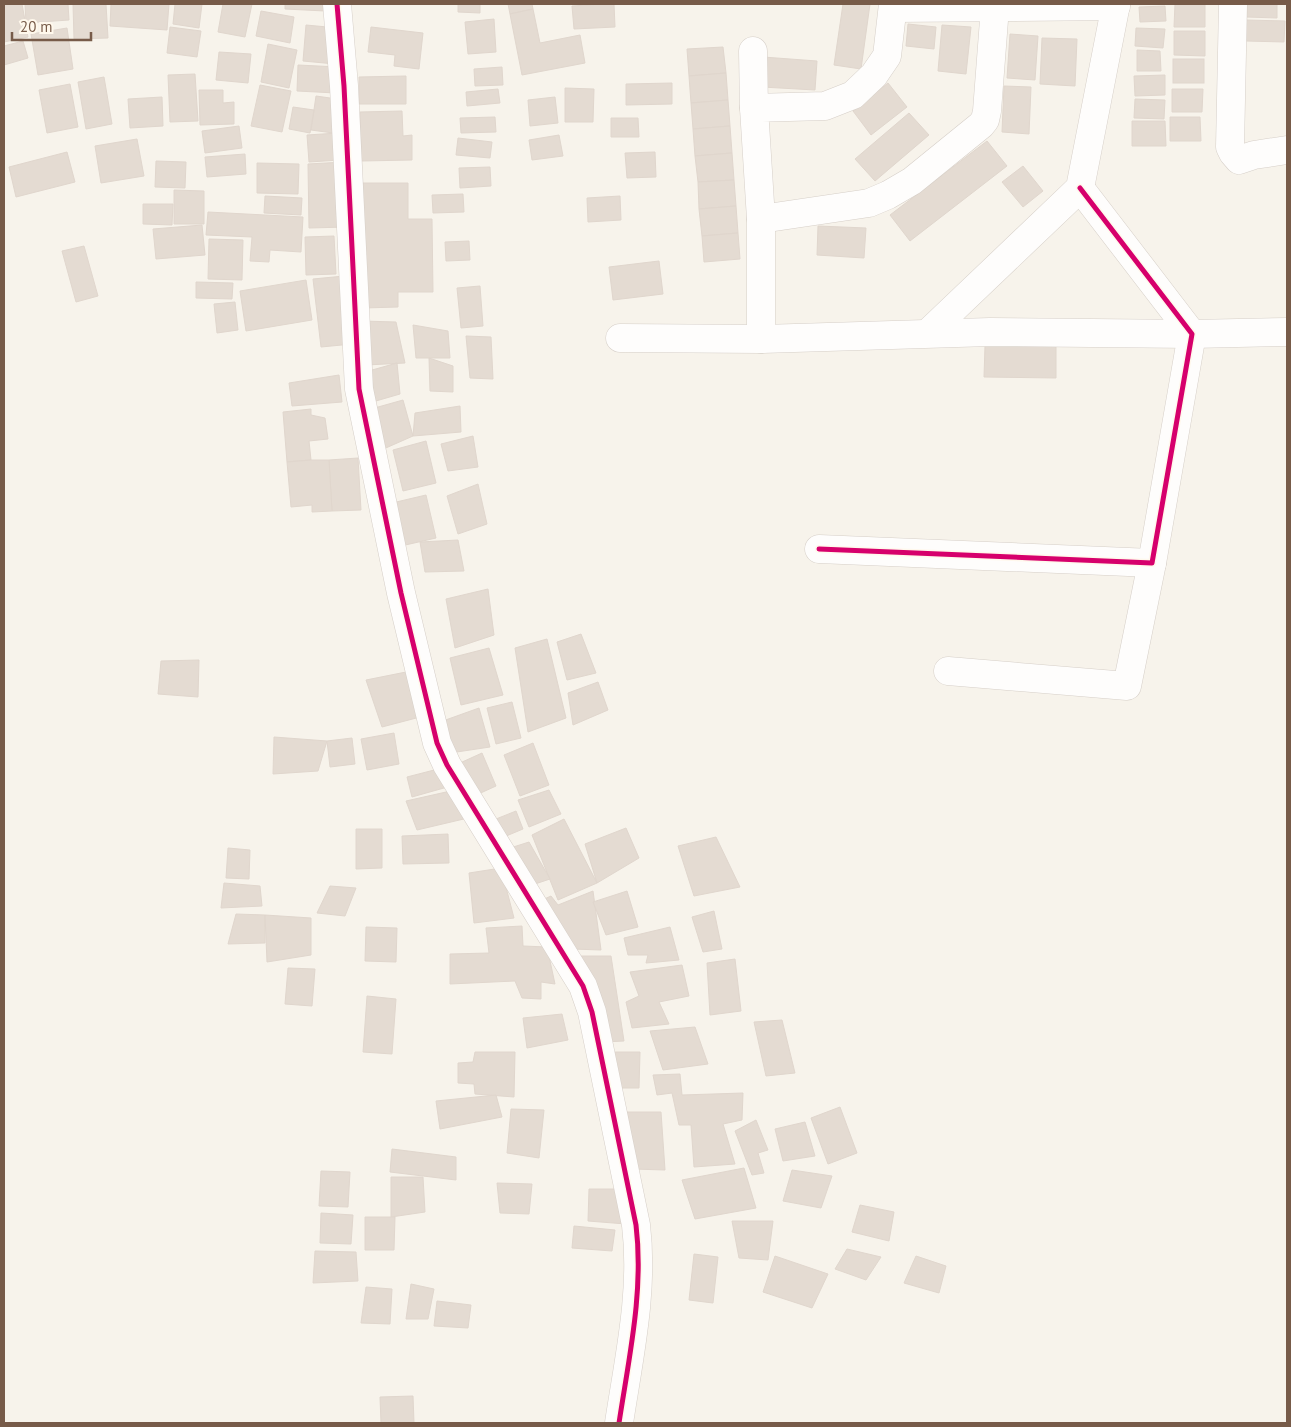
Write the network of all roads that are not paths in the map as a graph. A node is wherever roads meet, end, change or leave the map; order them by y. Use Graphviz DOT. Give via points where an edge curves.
graph roads {
  1 [pos="337,4"];
  2 [pos="1233,4"];
  3 [pos="1116,5"];
  4 [pos="893,6"];
  5 [pos="995,7"];
  6 [pos="753,51"];
  7 [pos="754,108"];
  8 [pos="1287,150"];
  9 [pos="1080,188"];
  10 [pos="761,219"];
  11 [pos="1287,332"];
  12 [pos="928,333"];
  13 [pos="1192,334"];
  14 [pos="620,338"];
  15 [pos="761,339"];
  16 [pos="819,549"];
  17 [pos="1152,563"];
  18 [pos="948,671"];
  19 [pos="619,1423"];
  1 -- 19 [label="street" via="359,389 401,593 437,742 447,765 583,986 592,1012 636,1225 639,1280"];
  2 -- 8 [label="street" via="1232,153 1239,160"];
  3 -- 5 [label="street"];
  3 -- 9 [label="street"];
  4 -- 5 [label="street"];
  4 -- 7 [label="street" via="887,56 874,75 853,95 825,106"];
  5 -- 10 [label="street" via="987,111 981,125 912,181 875,201"];
  6 -- 7 [label="street"];
  7 -- 10 [label="street"];
  9 -- 12 [label="street"];
  9 -- 13 [label="street"];
  10 -- 15 [label="street"];
  11 -- 13 [label="street"];
  12 -- 13 [label="street"];
  12 -- 15 [label="street"];
  13 -- 17 [label="street"];
  14 -- 15 [label="street"];
  16 -- 17 [label="street"];
  17 -- 18 [label="street" via="1128,686"];
}
